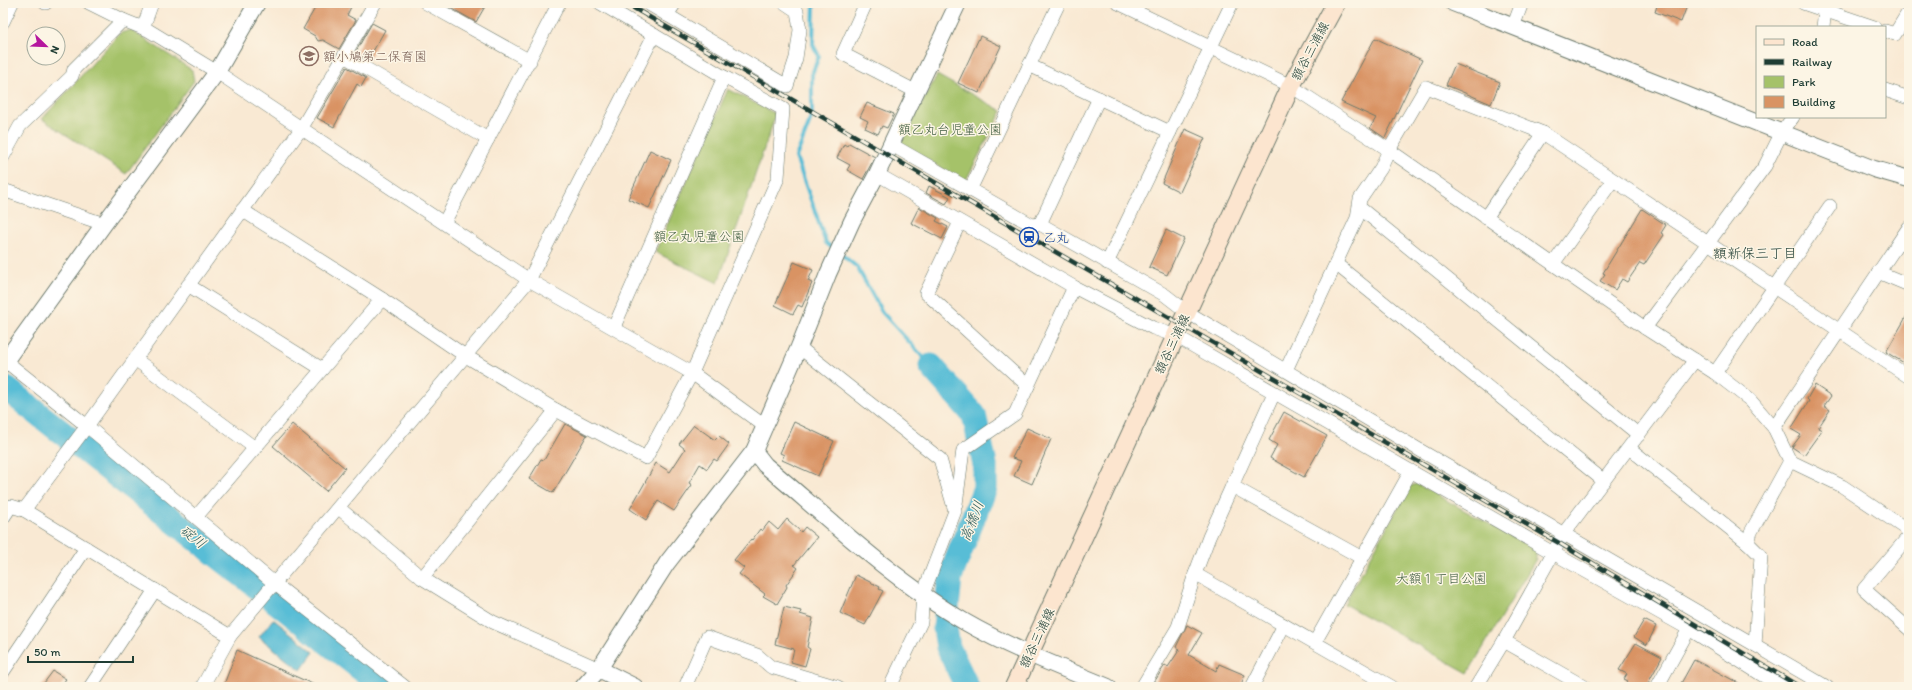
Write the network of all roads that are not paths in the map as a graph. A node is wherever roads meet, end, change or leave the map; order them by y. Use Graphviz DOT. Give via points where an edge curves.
graph roads {
  1 [pos="12,3"];
  2 [pos="89,3"];
  3 [pos="152,3"];
  4 [pos="258,3"];
  5 [pos="375,3"];
  6 [pos="426,3"];
  7 [pos="560,3"];
  8 [pos="600,3"];
  9 [pos="647,3"];
  10 [pos="675,3"];
  11 [pos="786,3"];
  12 [pos="866,3"];
  13 [pos="958,3"];
  14 [pos="1059,3"];
  15 [pos="1118,3"];
  16 [pos="1232,3"];
  17 [pos="1336,3"];
  18 [pos="1453,3"];
  19 [pos="1522,3"];
  20 [pos="1803,3"];
  21 [pos="796,7"];
  22 [pos="1825,10"];
  23 [pos="1909,11"];
  24 [pos="667,15"];
  25 [pos="123,20"];
  26 [pos="3,22"];
  27 [pos="1823,26"];
  28 [pos="1871,26"];
  29 [pos="1513,27"];
  30 [pos="143,28"];
  31 [pos="1886,31"];
  32 [pos="654,35"];
  33 [pos="1211,47"];
  34 [pos="344,56"];
  35 [pos="530,61"];
  36 [pos="1029,65"];
  37 [pos="217,72"];
  38 [pos="724,77"];
  39 [pos="1291,86"];
  40 [pos="1886,90"];
  41 [pos="917,92"];
  42 [pos="1099,98"];
  43 [pos="1909,98"];
  44 [pos="1792,118"];
  45 [pos="301,129"];
  46 [pos="1170,132"];
  47 [pos="1782,132"];
  48 [pos="1543,133"];
  49 [pos="488,139"];
  50 [pos="892,145"];
  51 [pos="5,149"];
  52 [pos="1389,150"];
  53 [pos="877,174"];
  54 [pos="1909,179"];
  55 [pos="1613,180"];
  56 [pos="3,190"];
  57 [pos="970,190"];
  58 [pos="1830,206"];
  59 [pos="1360,208"];
  60 [pos="242,210"];
  61 [pos="1486,218"];
  62 [pos="960,222"];
  63 [pos="444,223"];
  64 [pos="104,224"];
  65 [pos="1040,224"];
  66 [pos="1909,227"];
  67 [pos="1707,243"];
  68 [pos="1107,263"];
  69 [pos="1336,264"];
  70 [pos="1553,264"];
  71 [pos="1878,272"];
  72 [pos="529,280"];
  73 [pos="1909,284"];
  74 [pos="188,285"];
  75 [pos="1074,287"];
  76 [pos="1775,288"];
  77 [pos="382,299"];
  78 [pos="1187,312"];
  79 [pos="614,327"];
  80 [pos="1645,328"];
  81 [pos="1838,330"];
  82 [pos="1176,336"];
  83 [pos="799,347"];
  84 [pos="464,355"];
  85 [pos="135,359"];
  86 [pos="1695,360"];
  87 [pos="4,362"];
  88 [pos="322,369"];
  89 [pos="1286,370"];
  90 [pos="692,373"];
  91 [pos="1715,373"];
  92 [pos="1909,377"];
  93 [pos="1028,386"];
  94 [pos="1274,393"];
  95 [pos="556,410"];
  96 [pos="766,427"];
  97 [pos="1774,428"];
  98 [pos="83,430"];
  99 [pos="1639,435"];
  100 [pos="255,448"];
  101 [pos="1629,448"];
  102 [pos="754,451"];
  103 [pos="1790,461"];
  104 [pos="1411,471"];
  105 [pos="1604,481"];
  106 [pos="1232,486"];
  107 [pos="338,508"];
  108 [pos="24,510"];
  109 [pos="955,511"];
  110 [pos="196,517"];
  111 [pos="3,518"];
  112 [pos="1909,531"];
  113 [pos="1564,533"];
  114 [pos="1909,536"];
  115 [pos="1748,543"];
  116 [pos="86,548"];
  117 [pos="1553,553"];
  118 [pos="1362,558"];
  119 [pos="1195,574"];
  120 [pos="422,578"];
  121 [pos="155,590"];
  122 [pos="268,590"];
  123 [pos="928,598"];
  124 [pos="1284,625"];
  125 [pos="1689,629"];
  126 [pos="1909,629"];
  127 [pos="230,636"];
  128 [pos="1504,641"];
  129 [pos="1315,642"];
  130 [pos="1755,645"];
  131 [pos="1030,654"];
  132 [pos="599,669"];
  133 [pos="3,672"];
  134 [pos="1783,682"];
  135 [pos="90,687"];
  136 [pos="202,687"];
  137 [pos="405,687"];
  138 [pos="582,687"];
  139 [pos="635,687"];
  140 [pos="685,687"];
  141 [pos="838,687"];
  142 [pos="890,687"];
  143 [pos="1014,687"];
  144 [pos="1108,687"];
  145 [pos="1142,687"];
  146 [pos="1252,687"];
  147 [pos="1392,687"];
  148 [pos="1476,687"];
  149 [pos="1585,687"];
  150 [pos="1657,687"];
  151 [pos="1827,687"];
  1 -- 26 [label="street"];
  2 -- 25 [label="street"];
  3 -- 30 [label="street"];
  4 -- 37 [label="street"];
  5 -- 34 [label="street"];
  6 -- 35 [label="street"];
  7 -- 35 [label="street"];
  8 -- 32 [label="street"];
  9 -- 24 [label="street"];
  10 -- 24 [label="street"];
  11 -- 21 [label="street"];
  12 -- 41 [label="street" via="843,54"];
  13 -- 41 [label="street"];
  14 -- 36 [label="street"];
  15 -- 33 [label="street"];
  16 -- 33 [label="street"];
  17 -- 39 [label="main road, 額谷三浦線"];
  18 -- 29 [label="street"];
  19 -- 29 [label="street"];
  20 -- 22 [label="street"];
  21 -- 24 [label="street" via="800,30 796,58 787,86"];
  22 -- 27 [label="street"];
  22 -- 28 [label="street"];
  23 -- 31 [label="street" via="1895,34"];
  25 -- 30 [label="street"];
  25 -- 51 [label="street" via="74,69 72,76 20,126"];
  29 -- 47 [label="street"];
  30 -- 37 [label="street"];
  32 -- 38 [label="street"];
  32 -- 72 [label="street"];
  33 -- 39 [label="street"];
  33 -- 46 [label="street"];
  34 -- 45 [label="street"];
  34 -- 49 [label="street"];
  35 -- 49 [label="street"];
  36 -- 42 [label="street"];
  36 -- 57 [label="street"];
  37 -- 45 [label="street"];
  37 -- 64 [label="street"];
  38 -- 79 [label="street"];
  38 -- 90 [label="street" via="784,109 778,178"];
  39 -- 52 [label="street"];
  39 -- 78 [label="main road, 額谷三浦線"];
  40 -- 43 [label="street"];
  41 -- 50 [label="street"];
  42 -- 46 [label="street"];
  42 -- 65 [label="street"];
  44 -- 47 [label="street"];
  45 -- 60 [label="street"];
  45 -- 63 [label="street"];
  46 -- 68 [label="street"];
  47 -- 54 [label="street" via="1874,169"];
  47 -- 67 [label="street" via="1765,166"];
  48 -- 52 [label="street" via="1426,87"];
  48 -- 55 [label="street"];
  48 -- 61 [label="street"];
  49 -- 63 [label="street"];
  50 -- 53 [label="street"];
  50 -- 57 [label="street"];
  52 -- 59 [label="street" via="1381,168 1360,199"];
  52 -- 61 [label="street"];
  53 -- 62 [label="street"];
  53 -- 83 [label="street" via="846,234"];
  55 -- 67 [label="street"];
  55 -- 70 [label="street"];
  56 -- 64 [label="street"];
  57 -- 65 [label="street" via="1032,225"];
  58 -- 76 [label="street"];
  59 -- 69 [label="street"];
  59 -- 99 [label="street"];
  60 -- 74 [label="street"];
  60 -- 77 [label="street"];
  61 -- 70 [label="street"];
  62 -- 75 [label="street"];
  62 -- 93 [label="street" via="926,294"];
  63 -- 72 [label="street"];
  64 -- 87 [label="street"];
  65 -- 68 [label="street"];
  66 -- 71 [label="street"];
  67 -- 76 [label="street"];
  67 -- 80 [label="street"];
  68 -- 78 [label="street" via="1165,295"];
  69 -- 89 [label="street"];
  69 -- 105 [label="street"];
  70 -- 80 [label="street"];
  71 -- 73 [label="street"];
  71 -- 81 [label="street"];
  72 -- 79 [label="street"];
  72 -- 84 [label="street"];
  74 -- 85 [label="street"];
  74 -- 88 [label="street"];
  75 -- 82 [label="street" via="1152,328"];
  75 -- 93 [label="street"];
  76 -- 81 [label="street"];
  76 -- 91 [label="street"];
  77 -- 84 [label="street"];
  77 -- 88 [label="street"];
  78 -- 82 [label="main road, 額谷三浦線"];
  78 -- 89 [label="street"];
  79 -- 90 [label="street"];
  80 -- 86 [label="street"];
  81 -- 92 [label="street"];
  81 -- 97 [label="street"];
  82 -- 94 [label="street"];
  82 -- 131 [label="main road, 額谷三浦線"];
  83 -- 96 [label="street"];
  83 -- 109 [label="street" via="940,459"];
  84 -- 95 [label="street"];
  84 -- 107 [label="street"];
  85 -- 98 [label="street"];
  85 -- 100 [label="street"];
  86 -- 91 [label="street"];
  86 -- 99 [label="street"];
  87 -- 98 [label="street"];
  88 -- 100 [label="street"];
  89 -- 113 [label="street"];
  90 -- 95 [label="street" via="646,458"];
  90 -- 96 [label="street"];
  91 -- 97 [label="street" via="1750,400"];
  93 -- 109 [label="street" via="1015,414 963,450"];
  94 -- 104 [label="street"];
  94 -- 106 [label="street"];
  95 -- 120 [label="street"];
  96 -- 102 [label="street"];
  97 -- 103 [label="street"];
  98 -- 108 [label="street"];
  98 -- 110 [label="street"];
  99 -- 101 [label="street"];
  100 -- 110 [label="street"];
  101 -- 105 [label="street"];
  101 -- 115 [label="street"];
  102 -- 123 [label="street" via="765,465 906,583"];
  102 -- 132 [label="street" via="667,563"];
  103 -- 112 [label="street" via="1842,486"];
  103 -- 115 [label="street" via="1750,532"];
  104 -- 117 [label="street"];
  104 -- 118 [label="street"];
  105 -- 113 [label="street"];
  106 -- 118 [label="street"];
  106 -- 119 [label="street"];
  107 -- 120 [label="street"];
  107 -- 122 [label="street"];
  108 -- 111 [label="street" via="12,506"];
  108 -- 116 [label="street"];
  109 -- 123 [label="street"];
  110 -- 122 [label="street"];
  113 -- 117 [label="street"];
  113 -- 130 [label="street"];
  114 -- 126 [label="street" via="1864,589"];
  115 -- 130 [label="street" via="1761,556"];
  116 -- 121 [label="street"];
  116 -- 133 [label="street"];
  117 -- 125 [label="street"];
  117 -- 128 [label="street"];
  118 -- 129 [label="street"];
  119 -- 124 [label="street"];
  119 -- 145 [label="street" via="1178,627"];
  120 -- 132 [label="street" via="493,622"];
  121 -- 127 [label="street"];
  121 -- 135 [label="street"];
  122 -- 127 [label="street"];
  122 -- 137 [label="street"];
  123 -- 131 [label="street" via="965,622"];
  123 -- 142 [label="street" via="922,622"];
  124 -- 129 [label="street"];
  124 -- 146 [label="street"];
  125 -- 134 [label="street" via="1767,678"];
  125 -- 150 [label="street"];
  127 -- 136 [label="street"];
  128 -- 148 [label="street"];
  128 -- 149 [label="street"];
  129 -- 147 [label="street"];
  130 -- 151 [label="street"];
  131 -- 143 [label="main road, 額谷三浦線"];
  131 -- 144 [label="street"];
  132 -- 138 [label="street"];
  132 -- 139 [label="street"];
  140 -- 141 [label="street" via="707,637 757,655 771,667"];
}
